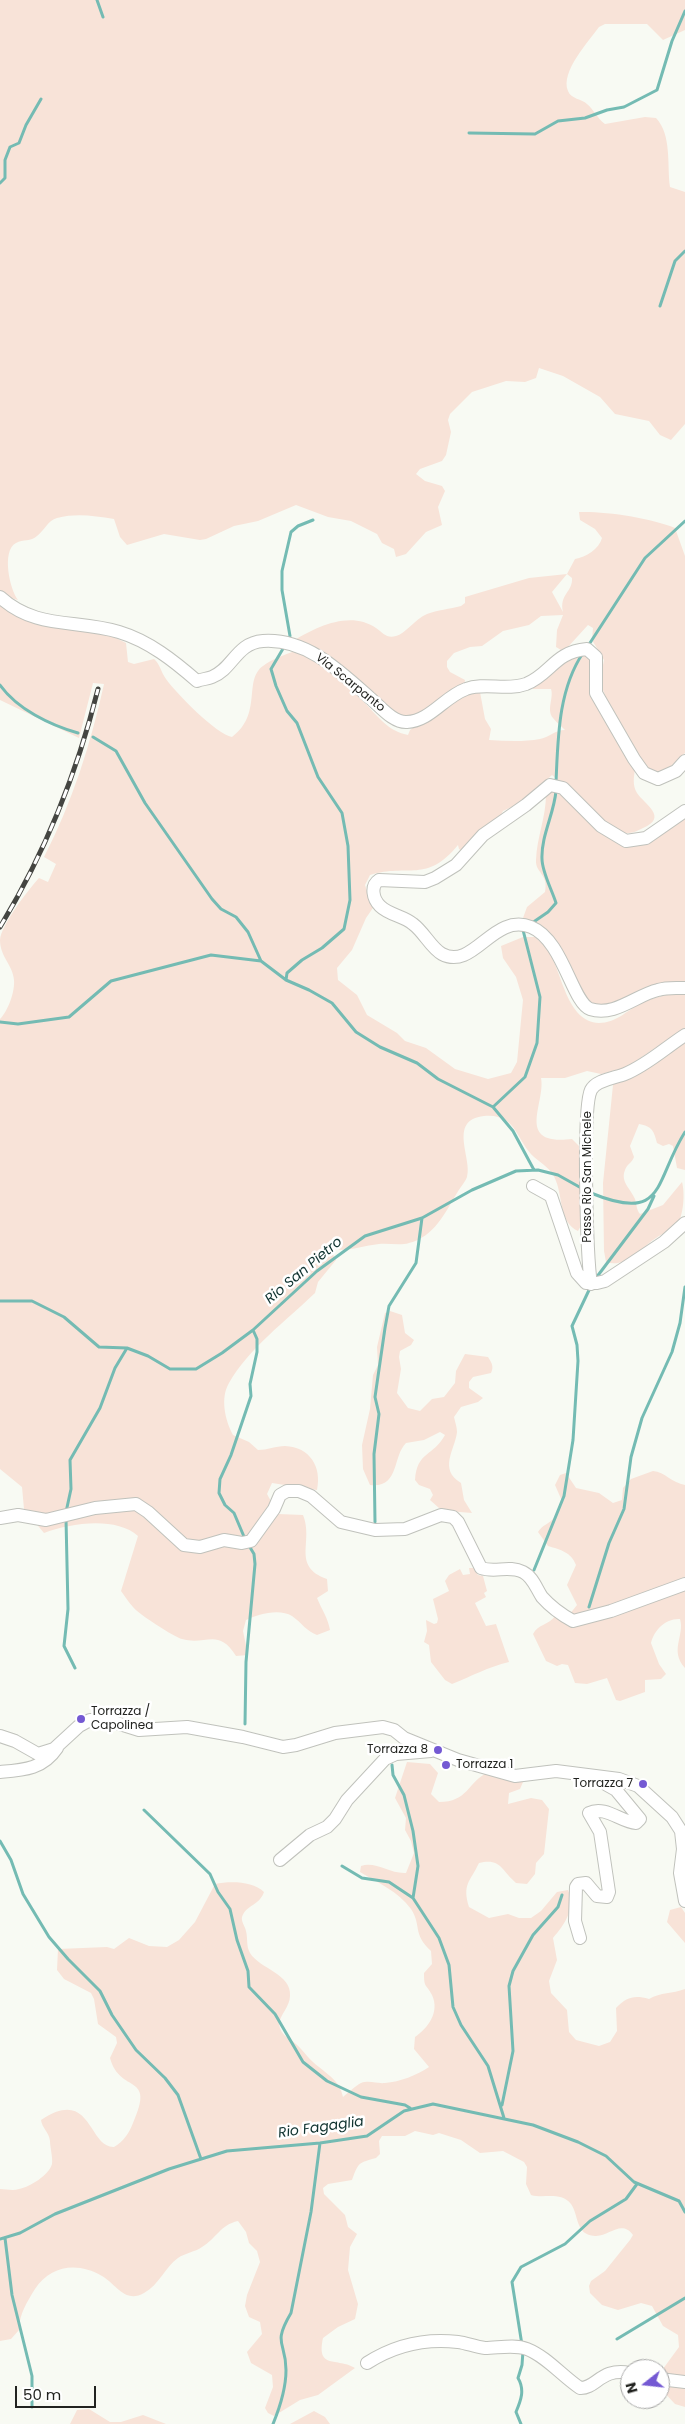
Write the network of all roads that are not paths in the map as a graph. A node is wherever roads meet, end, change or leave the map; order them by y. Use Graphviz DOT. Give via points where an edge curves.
graph roads {
  1 [pos="0,596"];
  2 [pos="685,761"];
  3 [pos="685,811"];
  4 [pos="685,988"];
  5 [pos="685,1035"];
  6 [pos="533,1186"];
  7 [pos="685,1223"];
  8 [pos="591,1284"];
  9 [pos="0,1518"];
  10 [pos="685,1584"];
  11 [pos="0,1736"];
  12 [pos="60,1744"];
  13 [pos="445,1755"];
  14 [pos="0,1772"];
  15 [pos="608,1778"];
  16 [pos="280,1860"];
  17 [pos="685,1901"];
  18 [pos="580,1938"];
  19 [pos="367,2364"];
  20 [pos="620,2373"];
  21 [pos="670,2380"];
  22 [pos="685,2382"];
  1 -- 2 [label="street, Via Scarpanto" via="11,607 30,617 120,632 161,652 197,681 213,677 240,649 261,641 303,647 319,656 387,714 405,722 422,719 467,688 526,684 572,651 587,649 596,657 596,693 644,773 658,779 676,771"];
  3 -- 4 [label="street" via="646,838 626,841 601,826 563,788 550,785 483,835 445,872 425,882 379,880 374,886 375,898 386,910 411,922 438,952 450,957 469,952 504,926 519,924 532,927 554,947 579,998 591,1009 616,1008 658,990"];
  5 -- 8 [label="street, Passo Rio San Michele" via="636,1069 598,1083 591,1090 587,1140"];
  6 -- 8 [label="street" via="551,1196 577,1273 580,1279"];
  7 -- 8 [label="street" via="664,1242 605,1281"];
  9 -- 10 [label="street" via="18,1515 46,1520 95,1508 136,1504 184,1544 200,1547 224,1540 242,1544 251,1541 280,1495 299,1491 311,1496 341,1522 375,1530 405,1529 436,1516 453,1516 481,1568 489,1571 512,1568 524,1572 544,1599 573,1621"];
  11 -- 12 [label="street" via="38,1754"];
  12 -- 13 [label="street" via="90,1720 107,1720 139,1730 187,1727 283,1747 336,1733 383,1727"];
  12 -- 14 [label="street" via="45,1763"];
  13 -- 15 [label="street" via="515,1776 556,1770"];
  13 -- 16 [label="street" via="426,1750 396,1754 386,1759 347,1800 327,1827 310,1835"];
  15 -- 17 [label="street" via="638,1786 677,1823 683,1837 680,1873"];
  15 -- 18 [label="street" via="607,1785 616,1790 640,1819 632,1823 618,1816 596,1811 589,1813 600,1832 609,1892 607,1897 597,1896 586,1883 576,1887 575,1921"];
  19 -- 20 [label="street" via="385,2352 410,2343 460,2342 477,2347 526,2349 540,2356 580,2388 608,2372"];
  21 -- 22 [label="street"];
}
